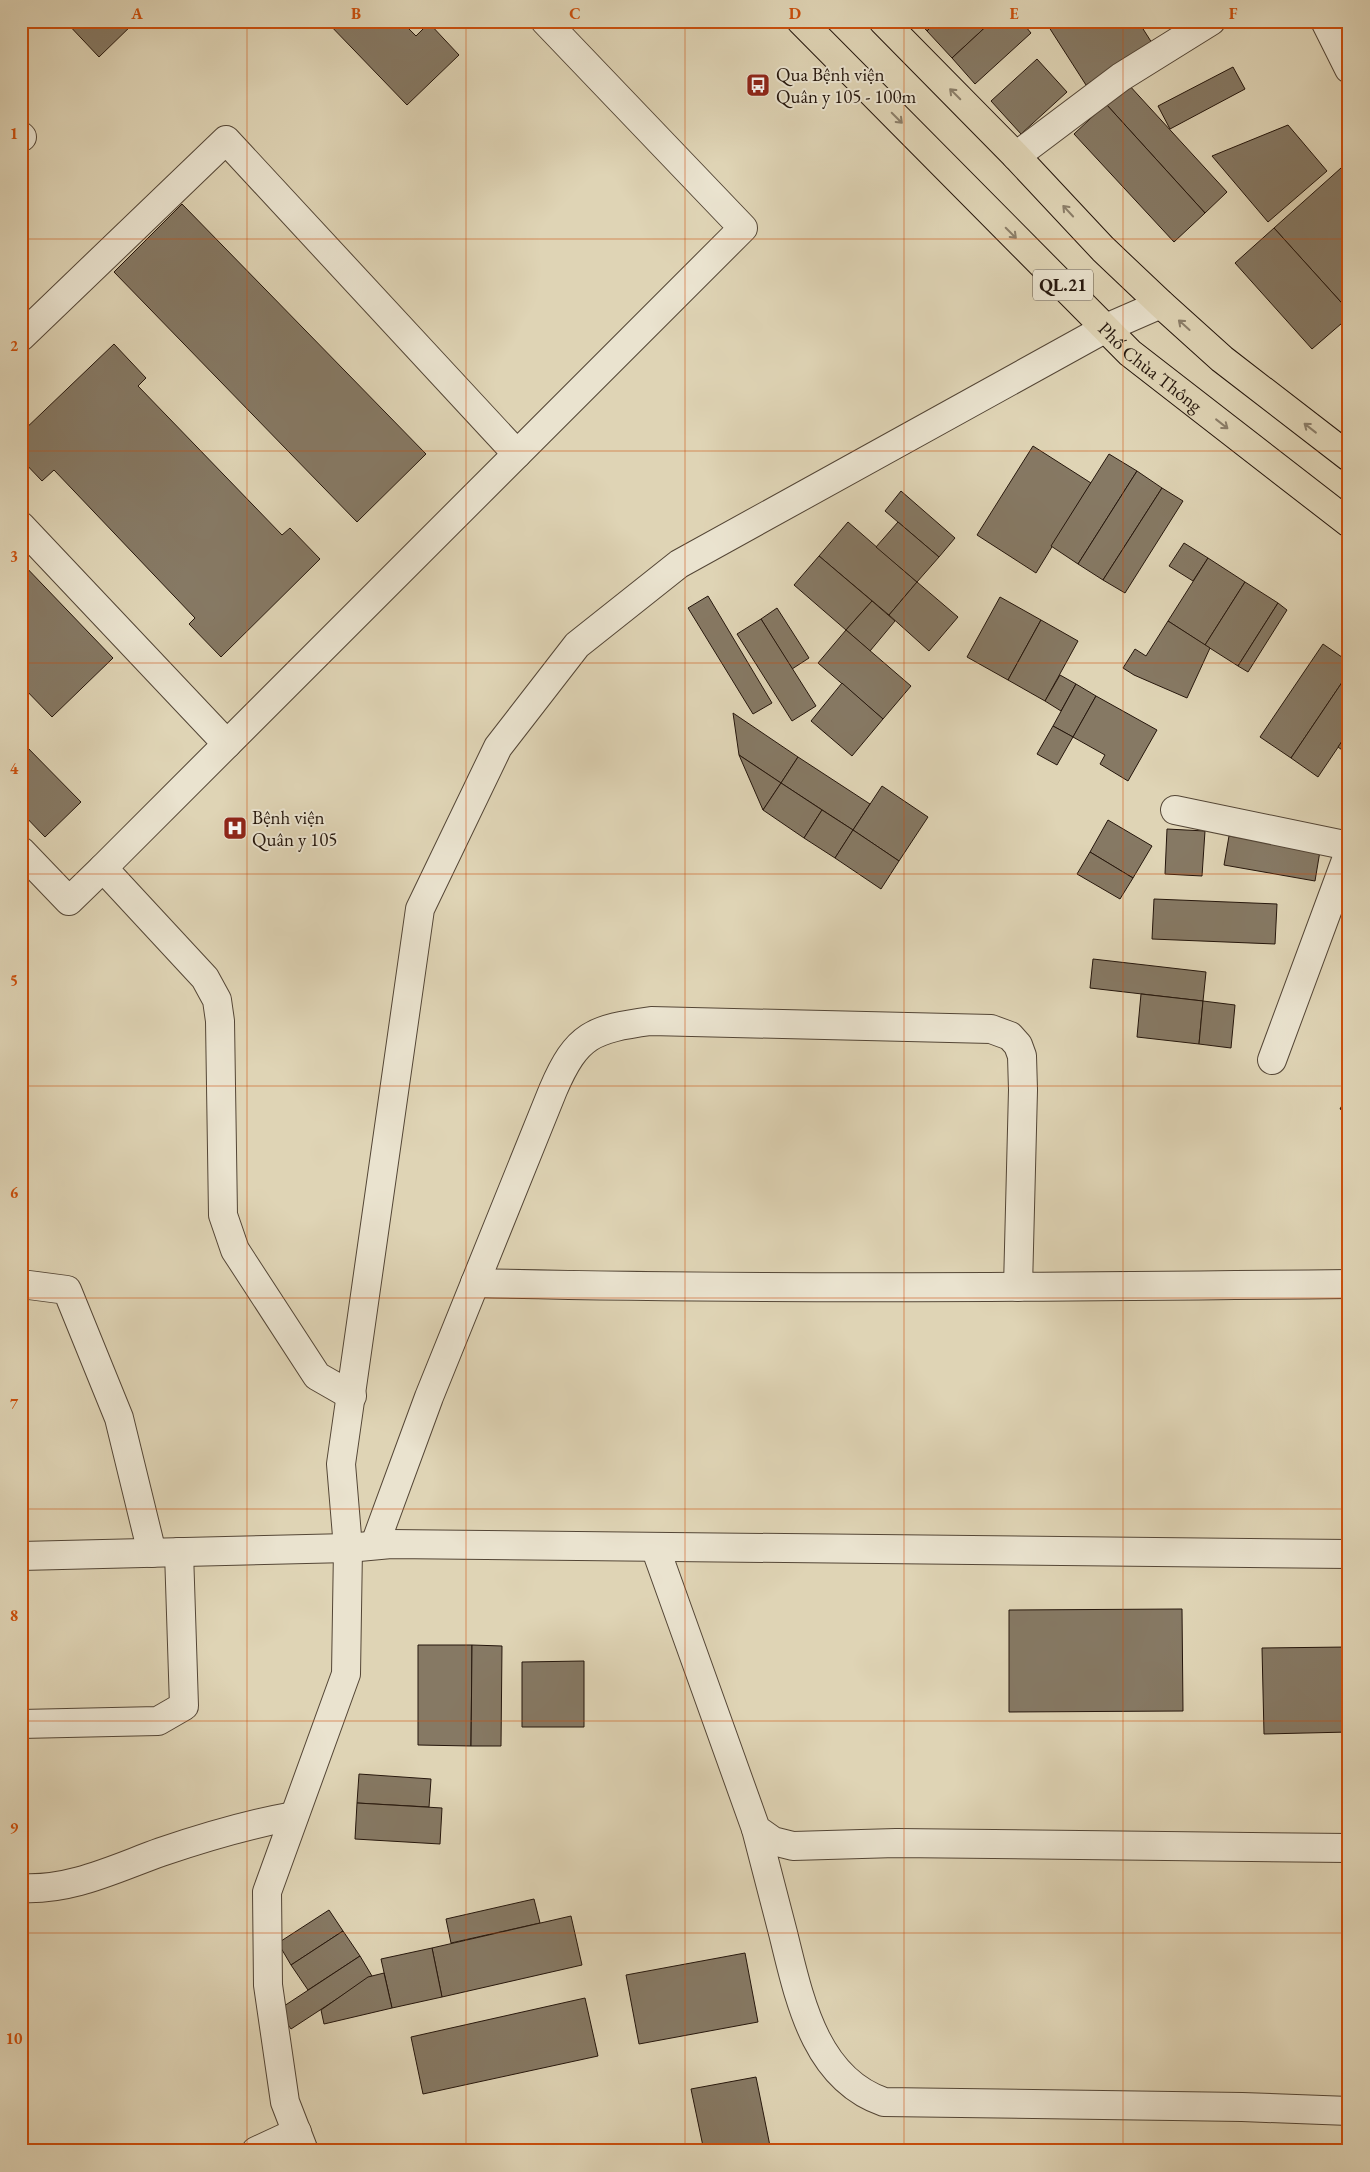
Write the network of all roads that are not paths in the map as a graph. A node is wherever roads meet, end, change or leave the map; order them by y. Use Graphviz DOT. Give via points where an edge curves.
graph roads {
  1 [pos="545,21"];
  2 [pos="800,21"];
  3 [pos="883,21"];
  4 [pos="1211,21"];
  5 [pos="1325,21"];
  6 [pos="1349,69"];
  7 [pos="1016,156"];
  8 [pos="1161,304"];
  9 [pos="1106,328"];
  10 [pos="21,337"];
  11 [pos="517,454"];
  12 [pos="1349,458"];
  13 [pos="1349,523"];
  14 [pos="21,526"];
  15 [pos="227,744"];
  16 [pos="1175,810"];
  17 [pos="1349,846"];
  18 [pos="21,851"];
  19 [pos="1349,852"];
  20 [pos="102,868"];
  21 [pos="1272,1060"];
  22 [pos="475,1283"];
  23 [pos="21,1284"];
  24 [pos="1349,1284"];
  25 [pos="1018,1287"];
  26 [pos="352,1396"];
  27 [pos="375,1544"];
  28 [pos="655,1547"];
  29 [pos="348,1548"];
  30 [pos="166,1552"];
  31 [pos="1349,1554"];
  32 [pos="21,1556"];
  33 [pos="21,1724"];
  34 [pos="294,1816"];
  35 [pos="756,1829"];
  36 [pos="1349,1848"];
  37 [pos="21,1888"];
  38 [pos="1349,2111"];
  39 [pos="300,2141"];
  40 [pos="256,2151"];
  1 -- 11 [label="street" via="743,228"];
  2 -- 9 [label="highway, Phố Chùa Thông / QL.21, one-way"];
  7 -- 3 [label="highway, QL.21, one-way"];
  4 -- 7 [label="street" via="1121,78"];
  5 -- 6 [label="street"];
  8 -- 7 [label="highway, QL.21, one-way" via="1103,249"];
  8 -- 9 [label="street"];
  12 -- 8 [label="highway, QL.21, one-way" via="1222,360"];
  9 -- 13 [label="highway, Phố Chùa Thông / QL.21, one-way" via="1130,353"];
  9 -- 26 [label="street" via="679,564 577,645 498,747 420,909"];
  10 -- 11 [label="street" via="226,140"];
  11 -- 15 [label="street"];
  14 -- 15 [label="street"];
  15 -- 20 [label="street"];
  16 -- 17 [label="street"];
  18 -- 20 [label="street" via="69,901"];
  19 -- 21 [label="street"];
  20 -- 26 [label="street" via="205,978 217,1000 223,1215 235,1250 316,1376"];
  22 -- 25 [label="street" via="647,1287"];
  22 -- 25 [label="street" via="565,1061 584,1039 617,1026 651,1021 991,1029 1010,1036 1022,1056"];
  22 -- 27 [label="street"];
  23 -- 30 [label="street" via="67,1290 119,1418"];
  24 -- 25 [label="street"];
  26 -- 29 [label="street" via="341,1464"];
  27 -- 28 [label="street"];
  27 -- 29 [label="street"];
  28 -- 31 [label="street"];
  28 -- 35 [label="street"];
  29 -- 30 [label="street"];
  29 -- 34 [label="street" via="346,1674"];
  30 -- 32 [label="street"];
  30 -- 33 [label="street" via="184,1706 158,1721"];
  34 -- 37 [label="street" via="235,1828 101,1876 67,1884"];
  34 -- 39 [label="street" via="267,1892 268,1985 285,2102"];
  35 -- 36 [label="street" via="773,1841 793,1846 896,1843"];
  35 -- 38 [label="street" via="800,1998 814,2035 834,2068 864,2095 884,2102 1242,2106"];
  39 -- 40 [label="street"];
}
